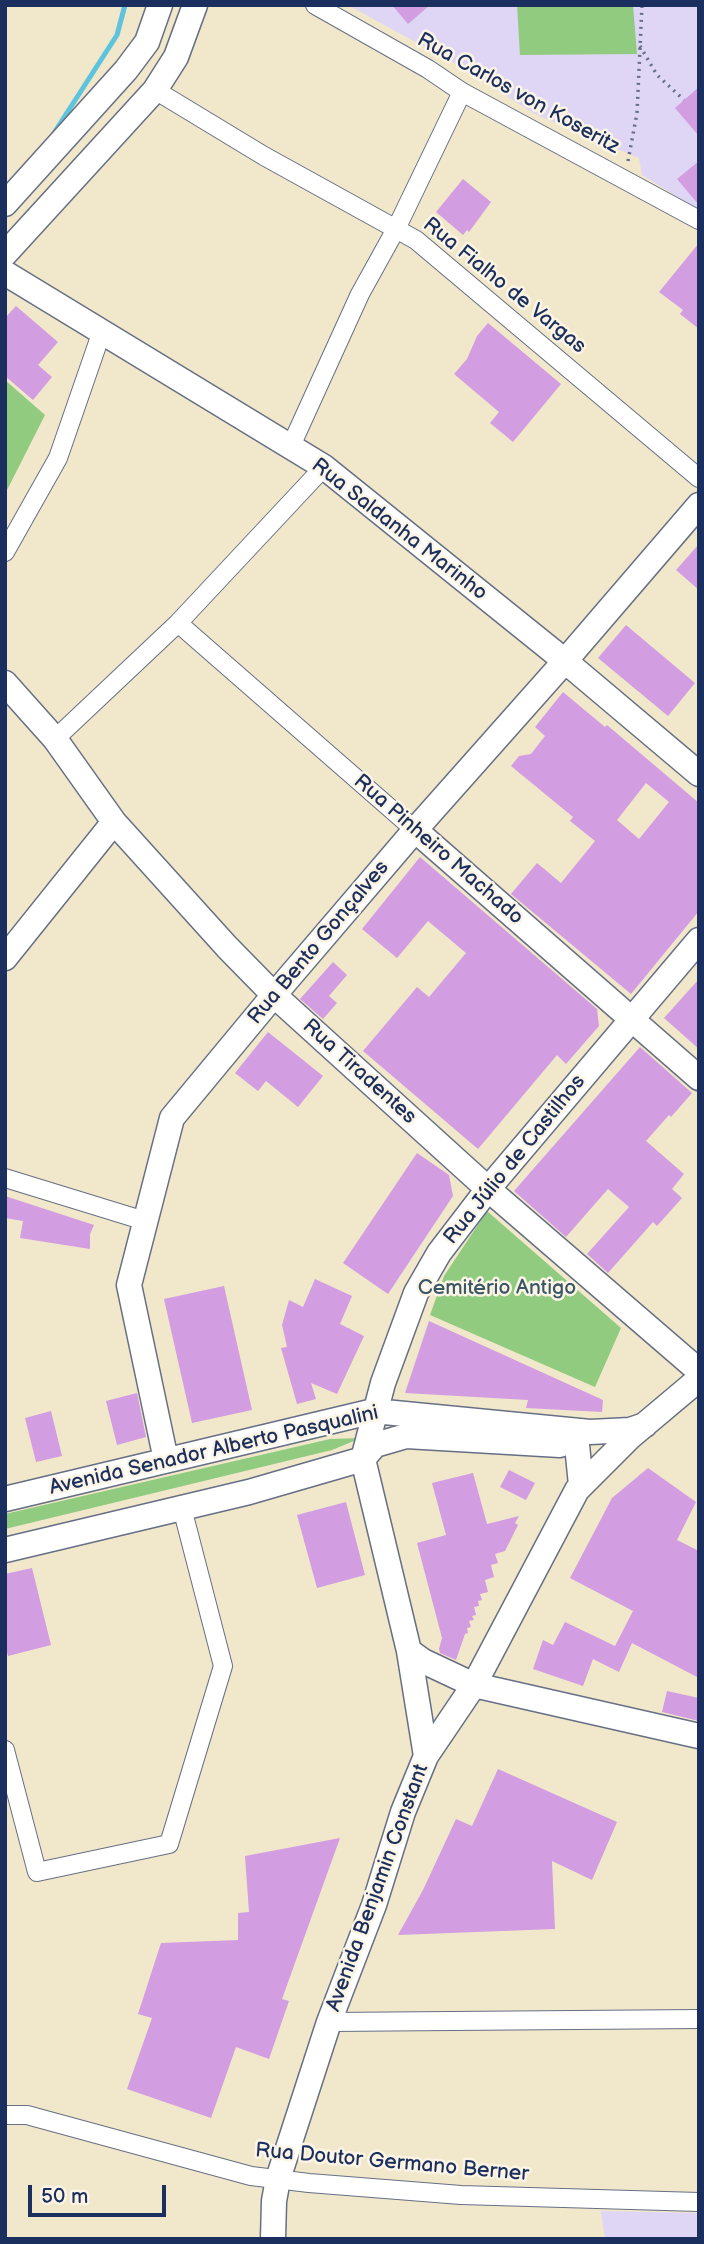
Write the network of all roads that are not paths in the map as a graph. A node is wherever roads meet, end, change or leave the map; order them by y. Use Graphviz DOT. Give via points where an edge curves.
graph roads {
  1 [pos="160,5"];
  2 [pos="195,5"];
  3 [pos="315,5"];
  4 [pos="155,90"];
  5 [pos="462,92"];
  6 [pos="5,204"];
  7 [pos="699,220"];
  8 [pos="396,229"];
  9 [pos="5,254"];
  10 [pos="5,273"];
  11 [pos="102,331"];
  12 [pos="290,448"];
  13 [pos="324,467"];
  14 [pos="699,478"];
  15 [pos="699,505"];
  16 [pos="5,551"];
  17 [pos="178,623"];
  18 [pos="565,661"];
  19 [pos="5,684"];
  20 [pos="55,739"];
  21 [pos="699,774"];
  22 [pos="114,822"];
  23 [pos="415,830"];
  24 [pos="699,940"];
  25 [pos="5,958"];
  26 [pos="274,995"];
  27 [pos="632,1019"];
  28 [pos="699,1078"];
  29 [pos="5,1178"];
  30 [pos="488,1189"];
  31 [pos="145,1221"];
  32 [pos="699,1371"];
  33 [pos="699,1379"];
  34 [pos="374,1411"];
  35 [pos="638,1431"];
  36 [pos="580,1436"];
  37 [pos="363,1459"];
  38 [pos="166,1460"];
  39 [pos="581,1485"];
  40 [pos="5,1499"];
  41 [pos="182,1508"];
  42 [pos="5,1550"];
  43 [pos="409,1651"];
  44 [pos="474,1685"];
  45 [pos="699,1736"];
  46 [pos="5,1750"];
  47 [pos="426,1756"];
  48 [pos="699,2019"];
  49 [pos="329,2022"];
  50 [pos="5,2115"];
  51 [pos="278,2179"];
  52 [pos="699,2202"];
  53 [pos="273,2239"];
  1 -- 6 [label="main road" via="147,42 126,70"];
  2 -- 4 [label="main road" via="176,57"];
  3 -- 5 [label="street, Rua Carlos von Koseritz"];
  4 -- 8 [label="street, Rua Fialho de Vargas"];
  4 -- 9 [label="main road"];
  5 -- 7 [label="street, Rua Carlos von Koseritz"];
  5 -- 8 [label="street"];
  8 -- 12 [label="street" via="360,294"];
  8 -- 14 [label="street, Rua Fialho de Vargas" via="416,240"];
  10 -- 11 [label="main road, Rua Saldanha Marinho"];
  11 -- 12 [label="main road, Rua Saldanha Marinho"];
  11 -- 16 [label="street" via="58,458"];
  12 -- 13 [label="main road, Rua Saldanha Marinho"];
  13 -- 17 [label="street"];
  13 -- 18 [label="main road, Rua Saldanha Marinho"];
  15 -- 18 [label="main road, Rua Bento Gonçalves"];
  17 -- 20 [label="street"];
  17 -- 23 [label="street, Rua Pinheiro Machado"];
  18 -- 21 [label="main road, Rua Saldanha Marinho"];
  18 -- 23 [label="main road, Rua Bento Gonçalves"];
  19 -- 20 [label="main road, Rua Tiradentes"];
  20 -- 22 [label="main road, Rua Tiradentes"];
  22 -- 25 [label="main road"];
  22 -- 26 [label="main road, Rua Tiradentes"];
  23 -- 26 [label="main road, Rua Bento Gonçalves"];
  23 -- 27 [label="main road, Rua Pinheiro Machado"];
  24 -- 27 [label="main road, Rua Júlio de Castilhos"];
  26 -- 30 [label="main road, Rua Tiradentes"];
  26 -- 31 [label="main road, Rua Bento Gonçalves" via="172,1118"];
  27 -- 28 [label="main road, Rua Pinheiro Machado"];
  27 -- 30 [label="main road, Rua Júlio de Castilhos"];
  29 -- 31 [label="street"];
  30 -- 32 [label="main road, Rua Tiradentes"];
  30 -- 34 [label="main road, Rua Júlio de Castilhos" via="439,1253 416,1293"];
  31 -- 38 [label="main road, Rua Bento Gonçalves" via="129,1285"];
  33 -- 35 [label="main road, Avenida Benjamin Constant"];
  34 -- 36 [label="main road, Avenida Senador Alberto Pasqualini"];
  34 -- 37 [label="main road, Rua Júlio de Castilhos"];
  34 -- 38 [label="main road, Avenida Senador Alberto Pasqualini"];
  35 -- 36 [label="main road, Avenida Senador Alberto Pasqualini"];
  35 -- 39 [label="main road, Avenida Benjamin Constant"];
  36 -- 37 [label="main road, Avenida Senador Alberto Pasqualini" via="406,1436 375,1445"];
  36 -- 39 [label="main road"];
  37 -- 41 [label="main road, Avenida Senador Alberto Pasqualini"];
  37 -- 43 [label="main road, Rua Júlio de Castilhos"];
  38 -- 40 [label="main road, Avenida Senador Alberto Pasqualini"];
  39 -- 44 [label="main road, Avenida Benjamin Constant"];
  41 -- 42 [label="main road, Avenida Senador Alberto Pasqualini"];
  41 -- 46 [label="street" via="223,1666 169,1844 37,1872"];
  43 -- 44 [label="main road"];
  43 -- 47 [label="main road, Rua Júlio de Castilhos"];
  44 -- 45 [label="main road"];
  44 -- 47 [label="main road, Avenida Benjamin Constant"];
  47 -- 49 [label="main road, Avenida Benjamin Constant"];
  48 -- 49 [label="street"];
  49 -- 51 [label="main road, Avenida Benjamin Constant"];
  50 -- 51 [label="street, Rua Doutor Germano Berner" via="27,2115 251,2176"];
  51 -- 52 [label="street, Rua Doutor Germano Berner" via="461,2195"];
  51 -- 53 [label="main road, Avenida Benjamin Constant"];
}
